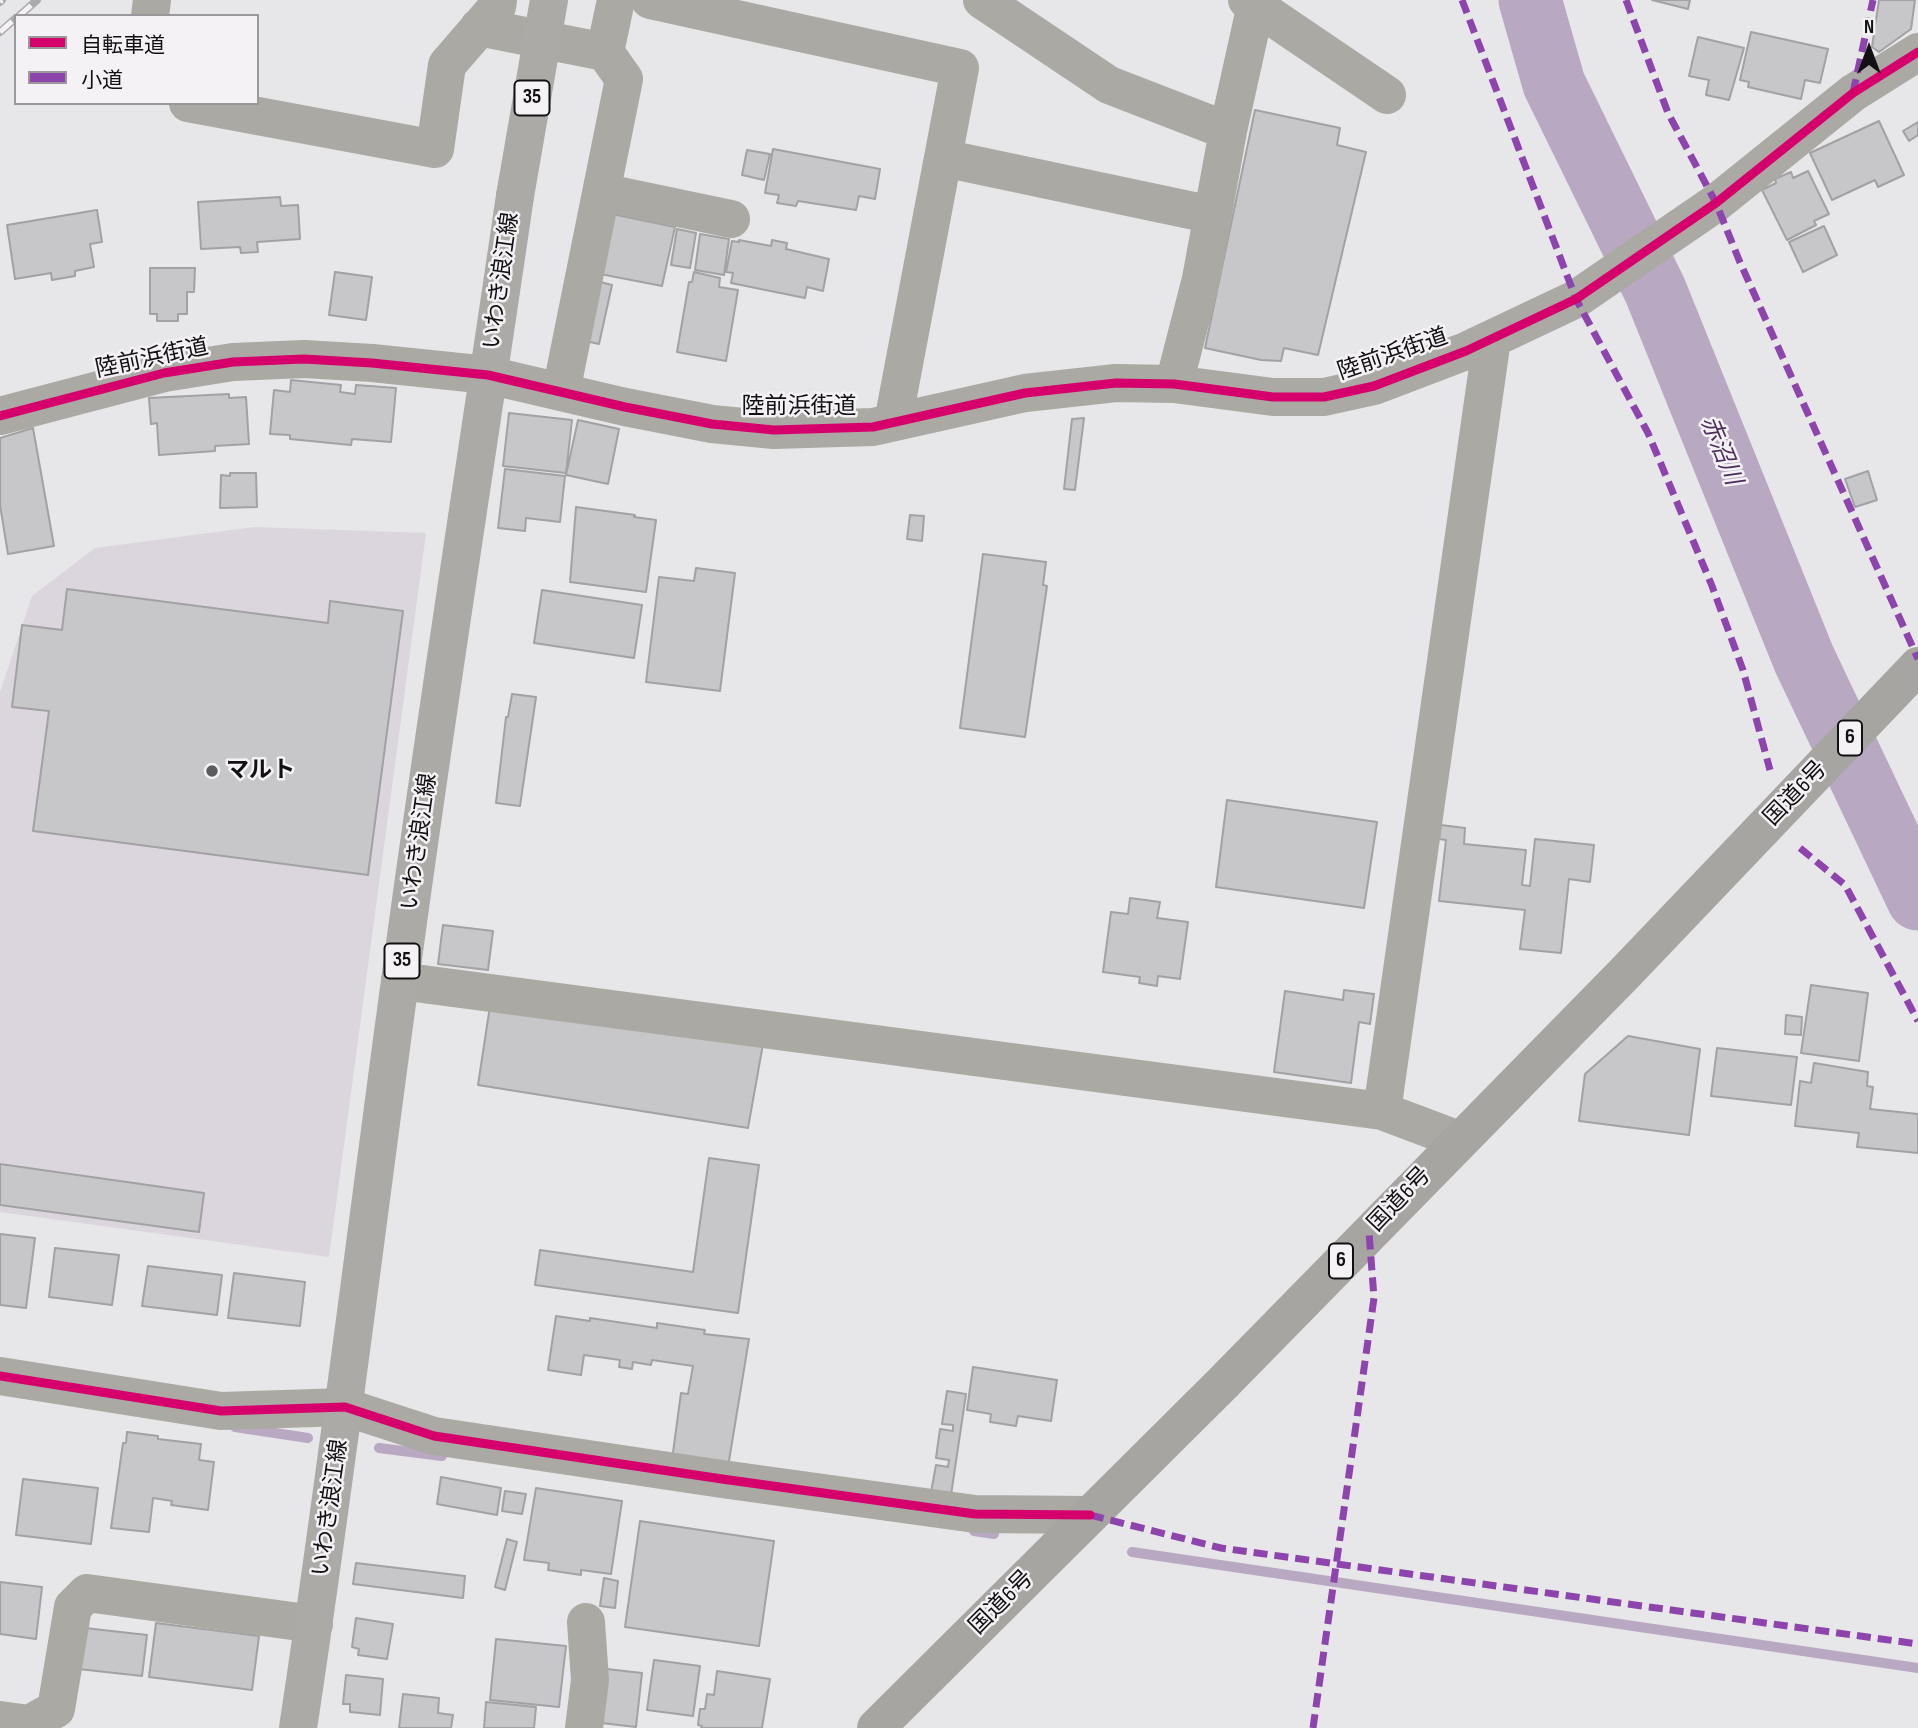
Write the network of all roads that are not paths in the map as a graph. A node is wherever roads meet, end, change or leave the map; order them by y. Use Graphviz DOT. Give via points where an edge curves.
graph roads {
  1 [pos="549,0"];
  2 [pos="616,0"];
  3 [pos="650,0"];
  4 [pos="982,0"];
  5 [pos="1253,2"];
  6 [pos="489,13"];
  7 [pos="605,52"];
  8 [pos="1918,52"];
  9 [pos="1387,95"];
  10 [pos="199,105"];
  11 [pos="1227,131"];
  12 [pos="943,158"];
  13 [pos="602,192"];
  14 [pos="1213,215"];
  15 [pos="731,219"];
  16 [pos="1492,339"];
  17 [pos="488,375"];
  18 [pos="1174,384"];
  19 [pos="561,391"];
  20 [pos="0,416"];
  21 [pos="892,422"];
  22 [pos="1908,676"];
  23 [pos="400,981"];
  24 [pos="1382,1111"];
  25 [pos="1459,1140"];
  26 [pos="0,1376"];
  27 [pos="345,1407"];
  28 [pos="1090,1515"];
  29 [pos="586,1622"];
  30 [pos="314,1623"];
  31 [pos="0,1720"];
  32 [pos="298,1728"];
  33 [pos="584,1728"];
  34 [pos="876,1728"];
  1 -- 17 [label="main road, いわき浪江線 / 35, bridge"];
  2 -- 7 [label="street"];
  3 -- 12 [label="street" via="960,68"];
  4 -- 11 [label="street" via="1109,85"];
  5 -- 9 [label="street"];
  5 -- 11 [label="street"];
  6 -- 7 [label="street"];
  6 -- 10 [label="street" via="447,65 435,149"];
  7 -- 13 [label="street" via="624,79"];
  8 -- 16 [label="street, 陸前浜街道" via="1853,93 1707,209 1584,293"];
  11 -- 14 [label="street"];
  12 -- 14 [label="street"];
  12 -- 21 [label="street"];
  13 -- 15 [label="street"];
  13 -- 19 [label="street"];
  14 -- 18 [label="street"];
  16 -- 18 [label="street, 陸前浜街道" via="1374,386 1324,397 1273,397"];
  16 -- 24 [label="street"];
  17 -- 19 [label="street, 陸前浜街道"];
  17 -- 20 [label="street, 陸前浜街道" via="304,359 233,362 164,373"];
  17 -- 23 [label="main road, いわき浪江線 / 35"];
  18 -- 21 [label="street, 陸前浜街道" via="1087,384"];
  19 -- 21 [label="street, 陸前浜街道" via="700,422 750,428 873,427"];
  22 -- 25 [label="highway, 国道6号 / 6"];
  23 -- 24 [label="street"];
  23 -- 27 [label="main road, いわき浪江線 / 35"];
  24 -- 25 [label="street"];
  25 -- 28 [label="highway, 国道6号 / 6"];
  26 -- 27 [label="street" via="221,1411"];
  27 -- 28 [label="street" via="434,1436 722,1479 975,1514"];
  27 -- 30 [label="main road, いわき浪江線 / 35"];
  28 -- 34 [label="highway, 国道6号 / 6"];
  29 -- 33 [label="street" via="590,1680"];
  30 -- 31 [label="street" via="87,1593 73,1606 56,1709 29,1724"];
  30 -- 32 [label="main road, いわき浪江線 / 35"];
}
